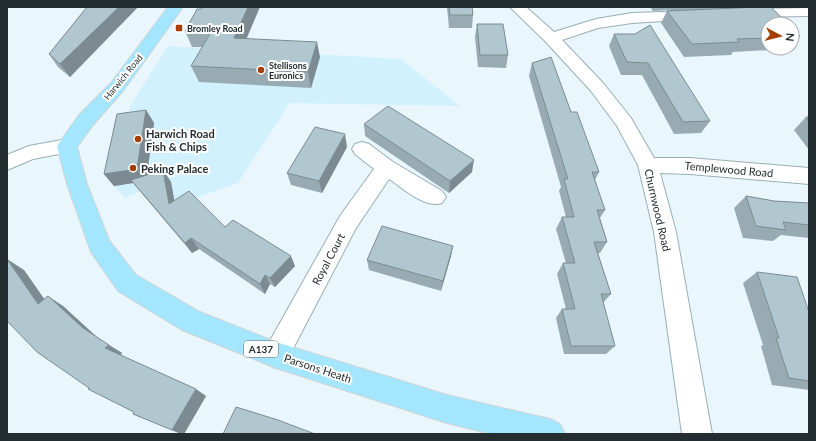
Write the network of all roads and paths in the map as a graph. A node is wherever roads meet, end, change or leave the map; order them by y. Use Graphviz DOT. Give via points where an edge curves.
graph roads {
  1 [pos="176,7"];
  2 [pos="518,7"];
  3 [pos="809,12"];
  4 [pos="708,14"];
  5 [pos="732,14"];
  6 [pos="551,38"];
  7 [pos="67,146"];
  8 [pos="362,149"];
  9 [pos="7,164"];
  10 [pos="648,165"];
  11 [pos="386,167"];
  12 [pos="809,176"];
  13 [pos="435,197"];
  14 [pos="276,355"];
  15 [pos="550,434"];
  16 [pos="697,434"];
  1 -- 7 [label="main road, Harwich Road" via="117,87 86,120"];
  2 -- 6 [label="street, Churnwood Road"];
  3 -- 5 [label="street"];
  4 -- 6 [label="street" via="632,18 596,24"];
  6 -- 10 [label="street, Churnwood Road" via="597,87 624,123"];
  7 -- 9 [label="street" via="29,153"];
  7 -- 14 [label="main road, Parsons Heath / A137" via="77,184 99,245 127,283 191,321"];
  8 -- 11 [label="street"];
  10 -- 12 [label="street, Templewood Road"];
  10 -- 16 [label="street, Churnwood Road" via="665,232"];
  11 -- 13 [label="street"];
  11 -- 14 [label="street, Royal Court" via="348,222"];
  14 -- 15 [label="main road, Parsons Heath / A137" via="447,409"];
}
